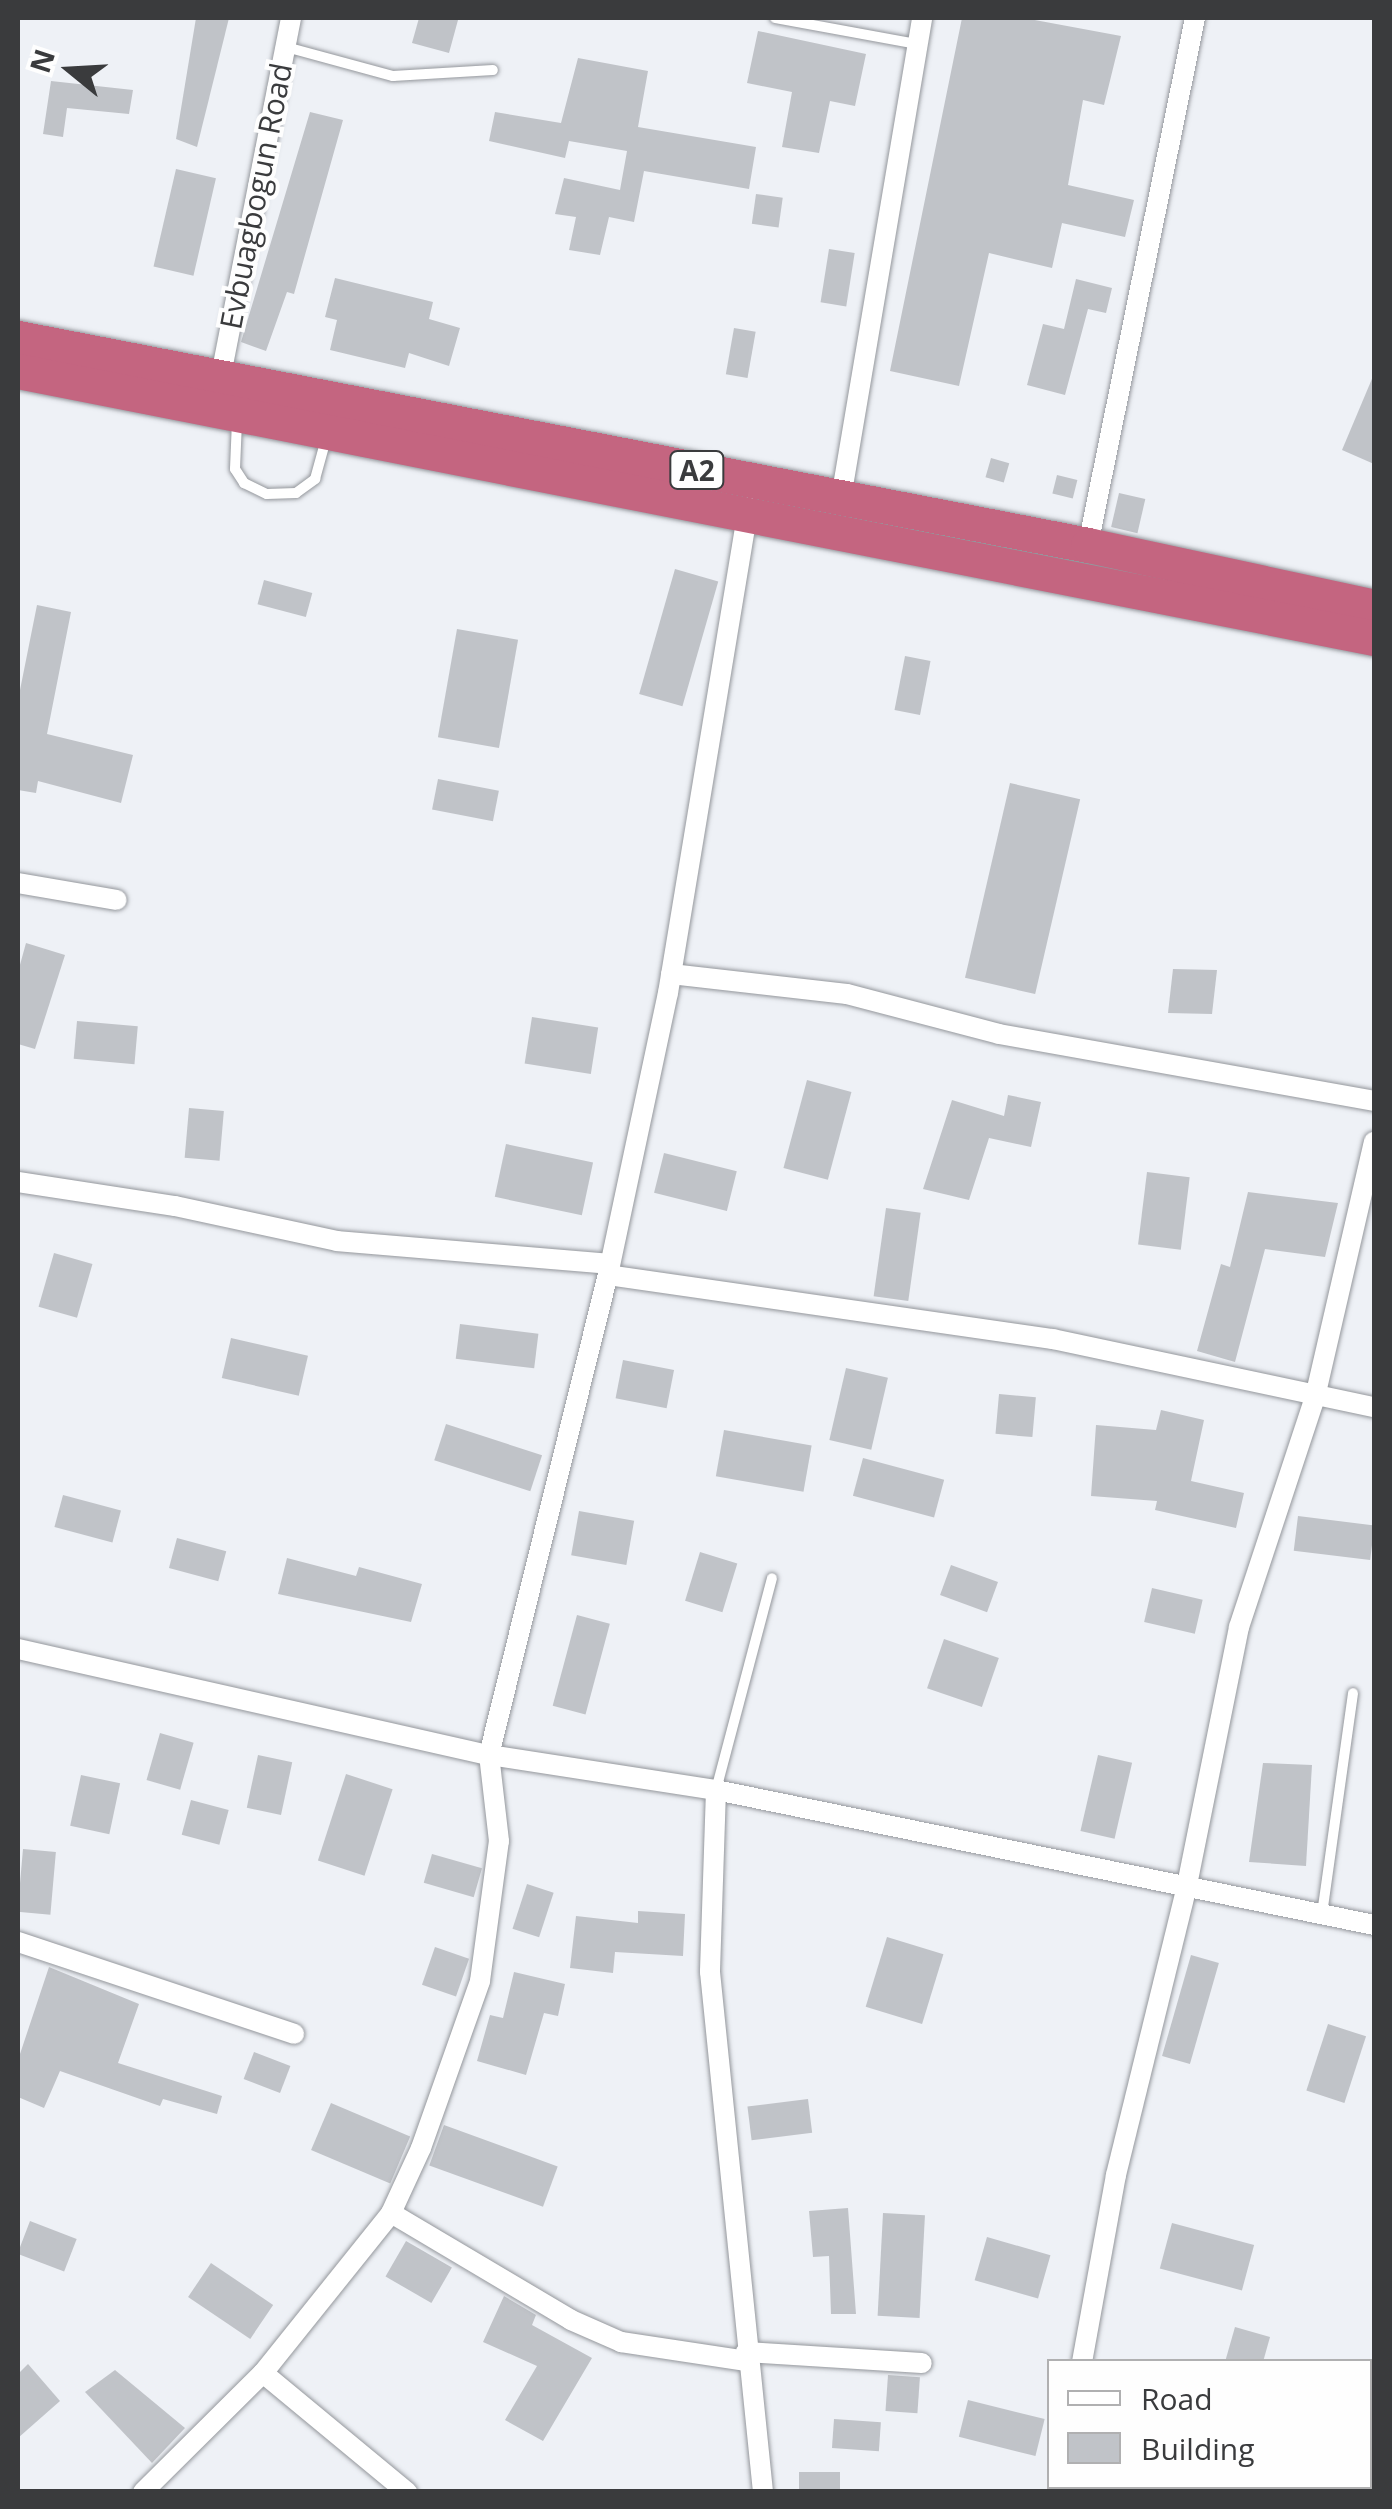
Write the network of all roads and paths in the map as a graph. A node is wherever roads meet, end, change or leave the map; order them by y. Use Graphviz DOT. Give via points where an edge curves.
graph roads {
  1 [pos="291,18"];
  2 [pos="775,18"];
  3 [pos="922,18"];
  4 [pos="1195,18"];
  5 [pos="916,44"];
  6 [pos="285,46"];
  7 [pos="493,70"];
  8 [pos="18,338"];
  9 [pos="18,371"];
  10 [pos="222,375"];
  11 [pos="238,416"];
  12 [pos="327,434"];
  13 [pos="752,481"];
  14 [pos="841,498"];
  15 [pos="746,518"];
  16 [pos="1088,545"];
  17 [pos="1374,607"];
  18 [pos="1374,638"];
  19 [pos="18,883"];
  20 [pos="118,900"];
  21 [pos="671,974"];
  22 [pos="1374,1101"];
  23 [pos="1374,1142"];
  24 [pos="18,1182"];
  25 [pos="609,1269"];
  26 [pos="1315,1397"];
  27 [pos="1374,1407"];
  28 [pos="772,1578"];
  29 [pos="18,1649"];
  30 [pos="1353,1693"];
  31 [pos="489,1756"];
  32 [pos="716,1790"];
  33 [pos="1187,1886"];
  34 [pos="1322,1914"];
  35 [pos="1374,1925"];
  36 [pos="18,1942"];
  37 [pos="294,2034"];
  38 [pos="391,2213"];
  39 [pos="746,2357"];
  40 [pos="1083,2359"];
  41 [pos="922,2362"];
  42 [pos="263,2373"];
  43 [pos="156,2488"];
  44 [pos="407,2492"];
  45 [pos="763,2492"];
  1 -- 6 [label="street, Evbuagbogun Road"];
  2 -- 5 [label="lane"];
  3 -- 5 [label="street"];
  4 -- 16 [label="street"];
  5 -- 14 [label="street"];
  6 -- 7 [label="lane" via="392,76"];
  6 -- 10 [label="street, Evbuagbogun Road"];
  8 -- 10 [label="highway, A2"];
  9 -- 11 [label="highway, A2"];
  10 -- 13 [label="highway, A2"];
  11 -- 12 [label="highway, A2"];
  11 -- 12 [label="lane" via="235,468 244,482 267,494 296,494 314,479"];
  12 -- 15 [label="highway, A2"];
  13 -- 14 [label="highway, A2"];
  13 -- 15 [label="street"];
  14 -- 16 [label="highway, A2"];
  15 -- 18 [label="highway, A2"];
  15 -- 21 [label="street"];
  16 -- 17 [label="highway, A2"];
  19 -- 20 [label="street"];
  21 -- 22 [label="street" via="847,994 999,1034"];
  21 -- 25 [label="street"];
  23 -- 26 [label="street"];
  24 -- 25 [label="street" via="337,1241"];
  25 -- 26 [label="street" via="1053,1338"];
  25 -- 31 [label="street"];
  26 -- 27 [label="street"];
  26 -- 33 [label="street" via="1239,1627"];
  28 -- 32 [label="lane"];
  29 -- 31 [label="street"];
  30 -- 34 [label="lane"];
  31 -- 32 [label="street"];
  31 -- 38 [label="street" via="499,1842 480,1981 422,2148"];
  32 -- 33 [label="street"];
  32 -- 39 [label="street" via="710,1972"];
  33 -- 34 [label="street"];
  33 -- 40 [label="street" via="1116,2176"];
  34 -- 35 [label="street"];
  36 -- 37 [label="street"];
  38 -- 39 [label="street" via="571,2320 621,2342"];
  38 -- 42 [label="street"];
  39 -- 41 [label="street"];
  39 -- 45 [label="street"];
  42 -- 43 [label="street"];
  42 -- 44 [label="street"];
}
